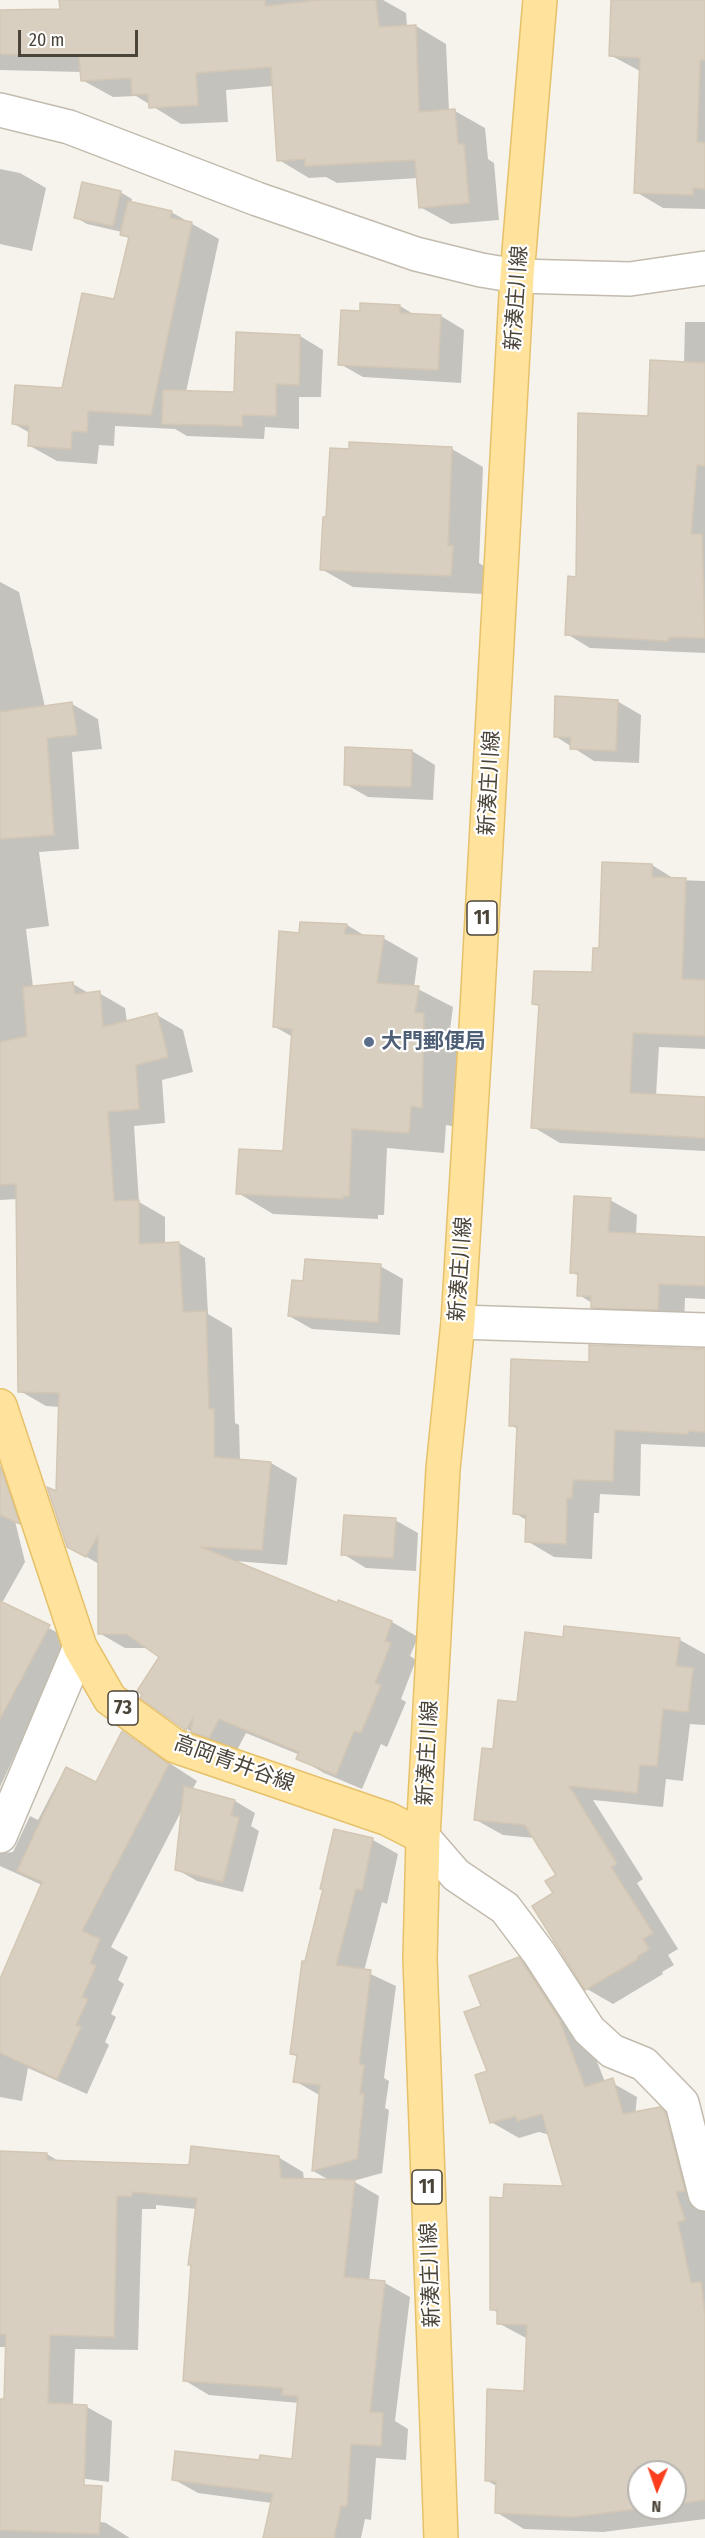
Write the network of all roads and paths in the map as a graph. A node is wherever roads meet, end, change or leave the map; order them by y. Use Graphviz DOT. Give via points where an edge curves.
graph roads {
  1 [pos="540,0"];
  2 [pos="0,110"];
  3 [pos="705,268"];
  4 [pos="517,276"];
  5 [pos="458,1322"];
  6 [pos="705,1330"];
  7 [pos="0,1406"];
  8 [pos="80,1647"];
  9 [pos="0,1836"];
  10 [pos="423,1837"];
  11 [pos="693,2104"];
  12 [pos="705,2194"];
  13 [pos="441,2538"];
  1 -- 4 [label="main road, 新湊庄川線 / 11"];
  2 -- 4 [label="street" via="69,127 416,254"];
  3 -- 4 [label="street" via="630,279"];
  4 -- 5 [label="main road, 新湊庄川線 / 11"];
  5 -- 6 [label="street"];
  5 -- 10 [label="main road, 新湊庄川線 / 11" via="443,1469"];
  7 -- 8 [label="main road, 高岡青井谷線 / 73"];
  8 -- 9 [label="street"];
  8 -- 10 [label="main road, 高岡青井谷線 / 73" via="110,1699 175,1746 388,1819"];
  10 -- 11 [label="street" via="456,1875 505,1908 589,2030 612,2051 644,2064"];
  10 -- 13 [label="main road, 新湊庄川線 / 11" via="421,1994"];
  11 -- 12 [label="street"];
}
